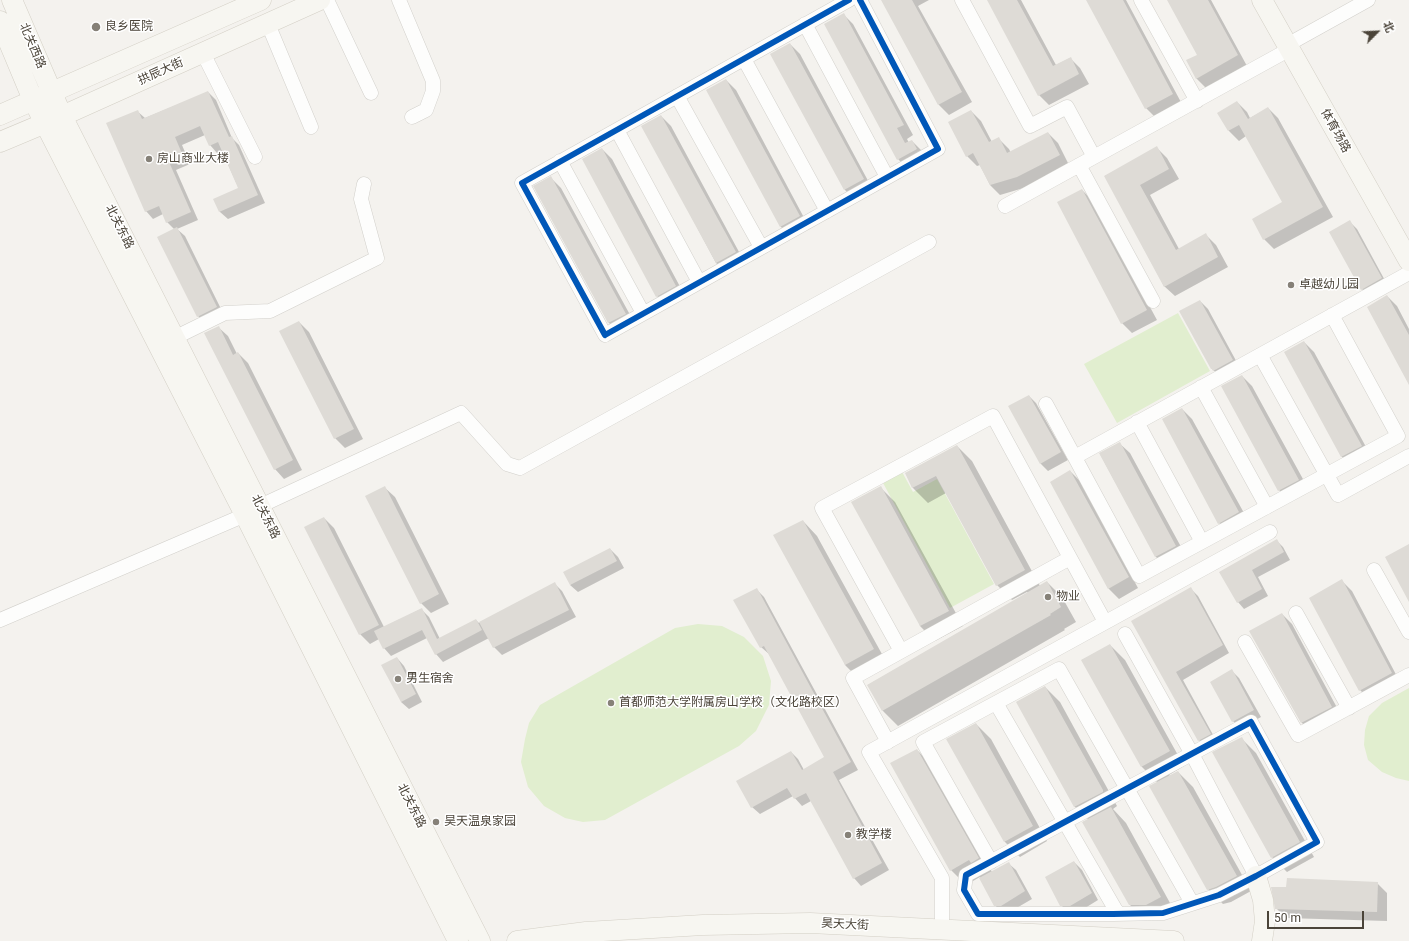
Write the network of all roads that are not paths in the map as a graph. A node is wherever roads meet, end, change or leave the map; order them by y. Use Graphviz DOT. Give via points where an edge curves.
graph roads {
  1 [pos="12,0"];
  2 [pos="261,0"];
  3 [pos="320,0"];
  4 [pos="327,0"];
  5 [pos="399,0"];
  6 [pos="849,0"];
  7 [pos="860,0"];
  8 [pos="962,0"];
  9 [pos="1141,0"];
  10 [pos="1262,0"];
  11 [pos="1368,0"];
  12 [pos="0,21"];
  13 [pos="268,24"];
  14 [pos="805,24"];
  15 [pos="1288,47"];
  16 [pos="203,53"];
  17 [pos="744,59"];
  18 [pos="51,92"];
  19 [pos="371,93"];
  20 [pos="677,96"];
  21 [pos="33,100"];
  22 [pos="1196,101"];
  23 [pos="0,115"];
  24 [pos="412,117"];
  25 [pos="54,119"];
  26 [pos="310,126"];
  27 [pos="617,130"];
  28 [pos="0,142"];
  29 [pos="255,157"];
  30 [pos="1094,157"];
  31 [pos="560,161"];
  32 [pos="1080,165"];
  33 [pos="888,177"];
  34 [pos="364,184"];
  35 [pos="1005,206"];
  36 [pos="827,211"];
  37 [pos="929,242"];
  38 [pos="761,248"];
  39 [pos="1409,261"];
  40 [pos="1409,273"];
  41 [pos="699,282"];
  42 [pos="1153,302"];
  43 [pos="643,313"];
  44 [pos="1332,316"];
  45 [pos="174,338"];
  46 [pos="1260,355"];
  47 [pos="1201,387"];
  48 [pos="1046,404"];
  49 [pos="1137,422"];
  50 [pos="1409,456"];
  51 [pos="1075,457"];
  52 [pos="1267,507"];
  53 [pos="252,510"];
  54 [pos="1270,532"];
  55 [pos="1202,542"];
  56 [pos="1070,558"];
  57 [pos="1374,570"];
  58 [pos="1296,613"];
  59 [pos="0,620"];
  60 [pos="1105,622"];
  61 [pos="1409,632"];
  62 [pos="1125,634"];
  63 [pos="1245,642"];
  64 [pos="901,651"];
  65 [pos="1409,675"];
  66 [pos="996,702"];
  67 [pos="1350,708"];
  68 [pos="888,742"];
  69 [pos="1192,754"];
  70 [pos="1127,789"];
  71 [pos="1064,822"];
  72 [pos="991,862"];
  73 [pos="1256,876"];
  74 [pos="1192,904"];
  75 [pos="1118,914"];
  76 [pos="942,929"];
  77 [pos="458,941"];
  78 [pos="480,941"];
  79 [pos="518,941"];
  80 [pos="1174,941"];
  81 [pos="1262,941"];
  1 -- 18 [label="main road, 北关西路"];
  2 -- 18 [label="main road"];
  3 -- 13 [label="main road, 拱辰大街"];
  4 -- 19 [label="street"];
  5 -- 24 [label="street" via="433,81 433,91 426,110"];
  6 -- 14 [label="street"];
  7 -- 33 [label="street" via="938,149"];
  8 -- 30 [label="street" via="1030,126 1067,107"];
  9 -- 22 [label="street"];
  10 -- 15 [label="main road, 体育场路"];
  11 -- 15 [label="street"];
  12 -- 21 [label="main road, 北关西路"];
  13 -- 16 [label="main road, 拱辰大街"];
  13 -- 26 [label="street"];
  14 -- 17 [label="street"];
  14 -- 33 [label="street"];
  15 -- 22 [label="street"];
  15 -- 39 [label="main road, 体育场路"];
  16 -- 25 [label="main road, 拱辰大街"];
  16 -- 29 [label="street"];
  17 -- 20 [label="street"];
  17 -- 36 [label="street"];
  18 -- 21 [label="main road"];
  18 -- 25 [label="main road, 北关东路"];
  20 -- 27 [label="street"];
  20 -- 38 [label="street"];
  21 -- 23 [label="main road"];
  21 -- 25 [label="main road, 北关东路"];
  22 -- 30 [label="street"];
  25 -- 28 [label="main road, 拱辰大街"];
  25 -- 45 [label="main road, 北关东路"];
  25 -- 53 [label="main road, 北关东路"];
  27 -- 31 [label="street"];
  27 -- 41 [label="street"];
  30 -- 32 [label="street"];
  31 -- 43 [label="street"];
  31 -- 43 [label="street" via="522,182 597,321 605,335"];
  32 -- 35 [label="street"];
  32 -- 42 [label="street"];
  33 -- 36 [label="street"];
  34 -- 45 [label="street" via="361,199 377,258 270,311 225,313"];
  36 -- 38 [label="street"];
  37 -- 53 [label="street" via="520,468 506,464 461,413"];
  38 -- 41 [label="street"];
  40 -- 44 [label="street"];
  41 -- 43 [label="street"];
  44 -- 46 [label="street"];
  44 -- 52 [label="street" via="1398,436"];
  45 -- 53 [label="main road, 北关东路"];
  46 -- 47 [label="street"];
  46 -- 50 [label="street" via="1338,495"];
  47 -- 49 [label="street"];
  47 -- 52 [label="street"];
  48 -- 51 [label="street"];
  49 -- 51 [label="street"];
  49 -- 55 [label="street"];
  51 -- 55 [label="street" via="1139,576"];
  52 -- 55 [label="street"];
  53 -- 59 [label="street"];
  53 -- 77 [label="main road, 北关东路"];
  53 -- 78 [label="main road, 北关东路"];
  54 -- 60 [label="street"];
  56 -- 60 [label="street"];
  56 -- 64 [label="street"];
  56 -- 64 [label="street" via="993,416 822,508"];
  57 -- 61 [label="street"];
  58 -- 67 [label="street"];
  60 -- 68 [label="street"];
  62 -- 69 [label="street"];
  63 -- 67 [label="street" via="1298,735"];
  64 -- 68 [label="street" via="853,678"];
  65 -- 67 [label="street"];
  66 -- 70 [label="street" via="1059,669"];
  66 -- 71 [label="street"];
  66 -- 72 [label="street" via="923,742"];
  68 -- 76 [label="street" via="869,752 942,878"];
  69 -- 70 [label="street"];
  69 -- 73 [label="street"];
  69 -- 73 [label="street" via="1251,722 1317,842"];
  70 -- 71 [label="street"];
  70 -- 74 [label="street"];
  71 -- 72 [label="street"];
  71 -- 75 [label="street"];
  72 -- 75 [label="street" via="966,875 964,890 978,914"];
  73 -- 74 [label="street" via="1219,895"];
  73 -- 81 [label="main road" via="1263,900 1265,922"];
  74 -- 75 [label="street" via="1163,913"];
  76 -- 79 [label="main road, 昊天大街" via="810,923 703,925 586,932"];
  76 -- 80 [label="main road, 昊天大街"];
}
